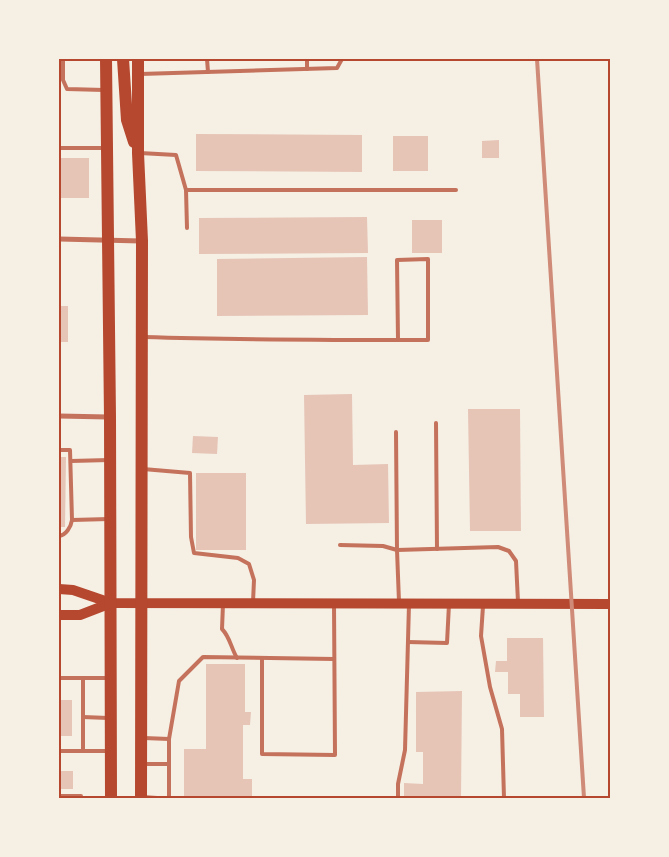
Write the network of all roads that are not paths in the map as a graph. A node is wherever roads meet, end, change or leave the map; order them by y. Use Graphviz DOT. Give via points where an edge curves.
graph roads {
  1 [pos="63,59"];
  2 [pos="106,59"];
  3 [pos="123,59"];
  4 [pos="138,59"];
  5 [pos="207,59"];
  6 [pos="307,59"];
  7 [pos="342,59"];
  8 [pos="308,69"];
  9 [pos="208,72"];
  10 [pos="138,74"];
  11 [pos="106,90"];
  12 [pos="59,148"];
  13 [pos="107,148"];
  14 [pos="138,154"];
  15 [pos="186,190"];
  16 [pos="456,190"];
  17 [pos="187,228"];
  18 [pos="59,239"];
  19 [pos="108,240"];
  20 [pos="142,241"];
  21 [pos="142,337"];
  22 [pos="398,340"];
  23 [pos="59,416"];
  24 [pos="110,417"];
  25 [pos="436,423"];
  26 [pos="396,432"];
  27 [pos="59,450"];
  28 [pos="110,460"];
  29 [pos="71,461"];
  30 [pos="142,469"];
  31 [pos="110,519"];
  32 [pos="72,520"];
  33 [pos="59,536"];
  34 [pos="340,545"];
  35 [pos="437,549"];
  36 [pos="397,550"];
  37 [pos="59,590"];
  38 [pos="111,603"];
  39 [pos="142,604"];
  40 [pos="223,604"];
  41 [pos="253,604"];
  42 [pos="334,604"];
  43 [pos="404,604"];
  44 [pos="449,604"];
  45 [pos="483,604"];
  46 [pos="518,604"];
  47 [pos="610,604"];
  48 [pos="59,615"];
  49 [pos="408,642"];
  50 [pos="237,658"];
  51 [pos="262,658"];
  52 [pos="334,659"];
  53 [pos="59,678"];
  54 [pos="83,678"];
  55 [pos="111,678"];
  56 [pos="83,717"];
  57 [pos="111,718"];
  58 [pos="141,738"];
  59 [pos="169,739"];
  60 [pos="59,751"];
  61 [pos="83,751"];
  62 [pos="111,751"];
  63 [pos="141,764"];
  64 [pos="169,764"];
  65 [pos="59,796"];
  66 [pos="141,797"];
  67 [pos="81,798"];
  68 [pos="111,798"];
  69 [pos="157,798"];
  70 [pos="169,798"];
  71 [pos="398,798"];
  72 [pos="504,798"];
  1 -- 11 [label="lane" via="63,80 67,89"];
  2 -- 11 [label="main road"];
  3 -- 14 [label="main road" via="127,120"];
  4 -- 10 [label="main road"];
  5 -- 9 [label="lane"];
  6 -- 8 [label="lane"];
  7 -- 8 [label="lane" via="337,68"];
  8 -- 9 [label="lane"];
  9 -- 10 [label="lane"];
  10 -- 14 [label="main road"];
  11 -- 13 [label="main road"];
  12 -- 13 [label="lane"];
  13 -- 19 [label="main road"];
  14 -- 15 [label="lane" via="176,154"];
  14 -- 20 [label="main road"];
  15 -- 16 [label="lane"];
  15 -- 17 [label="lane"];
  18 -- 19 [label="street"];
  19 -- 20 [label="street"];
  19 -- 24 [label="main road"];
  20 -- 21 [label="main road"];
  21 -- 22 [label="lane"];
  21 -- 30 [label="main road"];
  22 -- 22 [label="lane" via="397,260 428,259 428,340"];
  23 -- 24 [label="street"];
  24 -- 28 [label="main road"];
  25 -- 35 [label="lane"];
  26 -- 36 [label="lane"];
  27 -- 29 [label="lane" via="70,450"];
  28 -- 29 [label="lane"];
  28 -- 31 [label="main road"];
  29 -- 32 [label="lane"];
  30 -- 39 [label="main road"];
  30 -- 41 [label="lane" via="190,473 190,536 194,553 238,558 249,564 254,580"];
  31 -- 32 [label="lane"];
  31 -- 38 [label="main road"];
  32 -- 33 [label="lane" via="72,526"];
  34 -- 36 [label="lane" via="383,546"];
  35 -- 36 [label="lane"];
  35 -- 46 [label="lane" via="498,548 509,551 516,561"];
  36 -- 43 [label="lane"];
  37 -- 38 [label="main road" via="73,590"];
  38 -- 39 [label="main road"];
  38 -- 48 [label="main road" via="80,616"];
  38 -- 55 [label="main road"];
  39 -- 40 [label="main road"];
  39 -- 58 [label="main road"];
  40 -- 41 [label="main road"];
  40 -- 50 [label="lane" via="222,629 228,634"];
  41 -- 42 [label="main road"];
  42 -- 43 [label="main road"];
  42 -- 52 [label="lane"];
  43 -- 44 [label="main road"];
  43 -- 49 [label="lane"];
  44 -- 45 [label="main road"];
  44 -- 49 [label="lane" via="446,643"];
  45 -- 46 [label="main road"];
  45 -- 72 [label="lane" via="481,636 502,729"];
  46 -- 47 [label="main road"];
  49 -- 71 [label="lane" via="405,750"];
  50 -- 51 [label="lane"];
  50 -- 59 [label="lane" via="203,657 180,681"];
  51 -- 52 [label="lane"];
  51 -- 52 [label="lane" via="262,754 335,755"];
  53 -- 54 [label="lane"];
  54 -- 55 [label="lane"];
  54 -- 56 [label="lane"];
  55 -- 57 [label="main road"];
  56 -- 57 [label="lane"];
  56 -- 61 [label="lane"];
  57 -- 62 [label="main road"];
  58 -- 59 [label="lane"];
  58 -- 63 [label="main road"];
  59 -- 64 [label="lane"];
  60 -- 61 [label="lane"];
  61 -- 62 [label="lane"];
  62 -- 68 [label="main road"];
  63 -- 64 [label="lane"];
  63 -- 66 [label="main road"];
  64 -- 70 [label="lane"];
  65 -- 67 [label="lane"];
  66 -- 69 [label="lane"];
}
